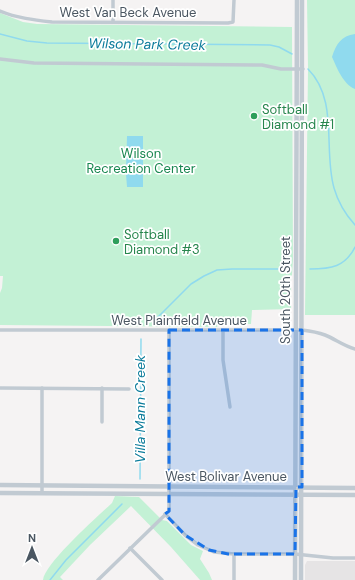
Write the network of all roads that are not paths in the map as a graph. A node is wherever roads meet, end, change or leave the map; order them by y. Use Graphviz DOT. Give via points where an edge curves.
graph roads {
  1 [pos="114,0"];
  2 [pos="234,0"];
  3 [pos="297,0"];
  4 [pos="302,0"];
  5 [pos="0,11"];
  6 [pos="113,22"];
  7 [pos="299,43"];
  8 [pos="0,59"];
  9 [pos="300,67"];
  10 [pos="0,330"];
  11 [pos="169,330"];
  12 [pos="223,330"];
  13 [pos="296,330"];
  14 [pos="302,330"];
  15 [pos="355,349"];
  16 [pos="0,388"];
  17 [pos="42,388"];
  18 [pos="102,388"];
  19 [pos="129,389"];
  20 [pos="230,407"];
  21 [pos="102,422"];
  22 [pos="0,485"];
  23 [pos="42,485"];
  24 [pos="169,486"];
  25 [pos="296,487"];
  26 [pos="302,487"];
  27 [pos="355,488"];
  28 [pos="0,493"];
  29 [pos="42,493"];
  30 [pos="169,494"];
  31 [pos="296,495"];
  32 [pos="302,495"];
  33 [pos="355,495"];
  34 [pos="165,514"];
  35 [pos="130,548"];
  36 [pos="234,554"];
  37 [pos="295,554"];
  38 [pos="301,555"];
  39 [pos="355,558"];
  40 [pos="98,580"];
  41 [pos="162,580"];
  42 [pos="234,580"];
  43 [pos="295,580"];
  44 [pos="301,580"];
  1 -- 6 [label="street"];
  2 -- 6 [label="street, West Van Beck Avenue" via="233,22 228,23"];
  3 -- 7 [label="street, South 20th Street"];
  4 -- 7 [label="street, South 20th Street"];
  5 -- 6 [label="street, West Van Beck Avenue" via="36,20"];
  7 -- 9 [label="street, South 20th Street"];
  8 -- 9 [label="street" via="34,63 262,65 281,69"];
  9 -- 13 [label="street, South 20th Street"];
  9 -- 14 [label="street, South 20th Street"];
  10 -- 11 [label="street, West Plainfield Avenue"];
  11 -- 12 [label="street, West Plainfield Avenue"];
  11 -- 24 [label="street"];
  12 -- 13 [label="street, West Plainfield Avenue"];
  12 -- 20 [label="street" via="223,360"];
  13 -- 14 [label="street, West Plainfield Avenue"];
  13 -- 25 [label="street, South 20th Street"];
  14 -- 15 [label="street, West Plainfield Avenue" via="325,335"];
  14 -- 26 [label="street, South 20th Street"];
  16 -- 17 [label="street"];
  17 -- 18 [label="street"];
  17 -- 23 [label="street"];
  18 -- 19 [label="street"];
  18 -- 21 [label="street"];
  22 -- 23 [label="street, West Bolivar Avenue"];
  23 -- 24 [label="street, West Bolivar Avenue"];
  23 -- 29 [label="street"];
  24 -- 25 [label="street, West Bolivar Avenue"];
  24 -- 30 [label="street"];
  25 -- 26 [label="street, West Bolivar Avenue"];
  25 -- 31 [label="street, South 20th Street"];
  26 -- 27 [label="street, West Bolivar Avenue"];
  26 -- 32 [label="street, South 20th Street"];
  28 -- 29 [label="street, West Bolivar Avenue"];
  29 -- 30 [label="street, West Bolivar Avenue"];
  30 -- 31 [label="street, West Bolivar Avenue"];
  30 -- 34 [label="street" via="169,511"];
  31 -- 32 [label="street, West Bolivar Avenue"];
  31 -- 37 [label="street, South 20th Street"];
  32 -- 33 [label="street, West Bolivar Avenue"];
  32 -- 38 [label="street, South 20th Street"];
  34 -- 35 [label="street"];
  34 -- 36 [label="street" via="198,546 214,552"];
  35 -- 40 [label="street"];
  35 -- 41 [label="street"];
  36 -- 37 [label="street"];
  36 -- 42 [label="street"];
  37 -- 38 [label="street"];
  37 -- 43 [label="street, South 20th Street"];
  38 -- 39 [label="street"];
  38 -- 44 [label="street, South 20th Street"];
}
